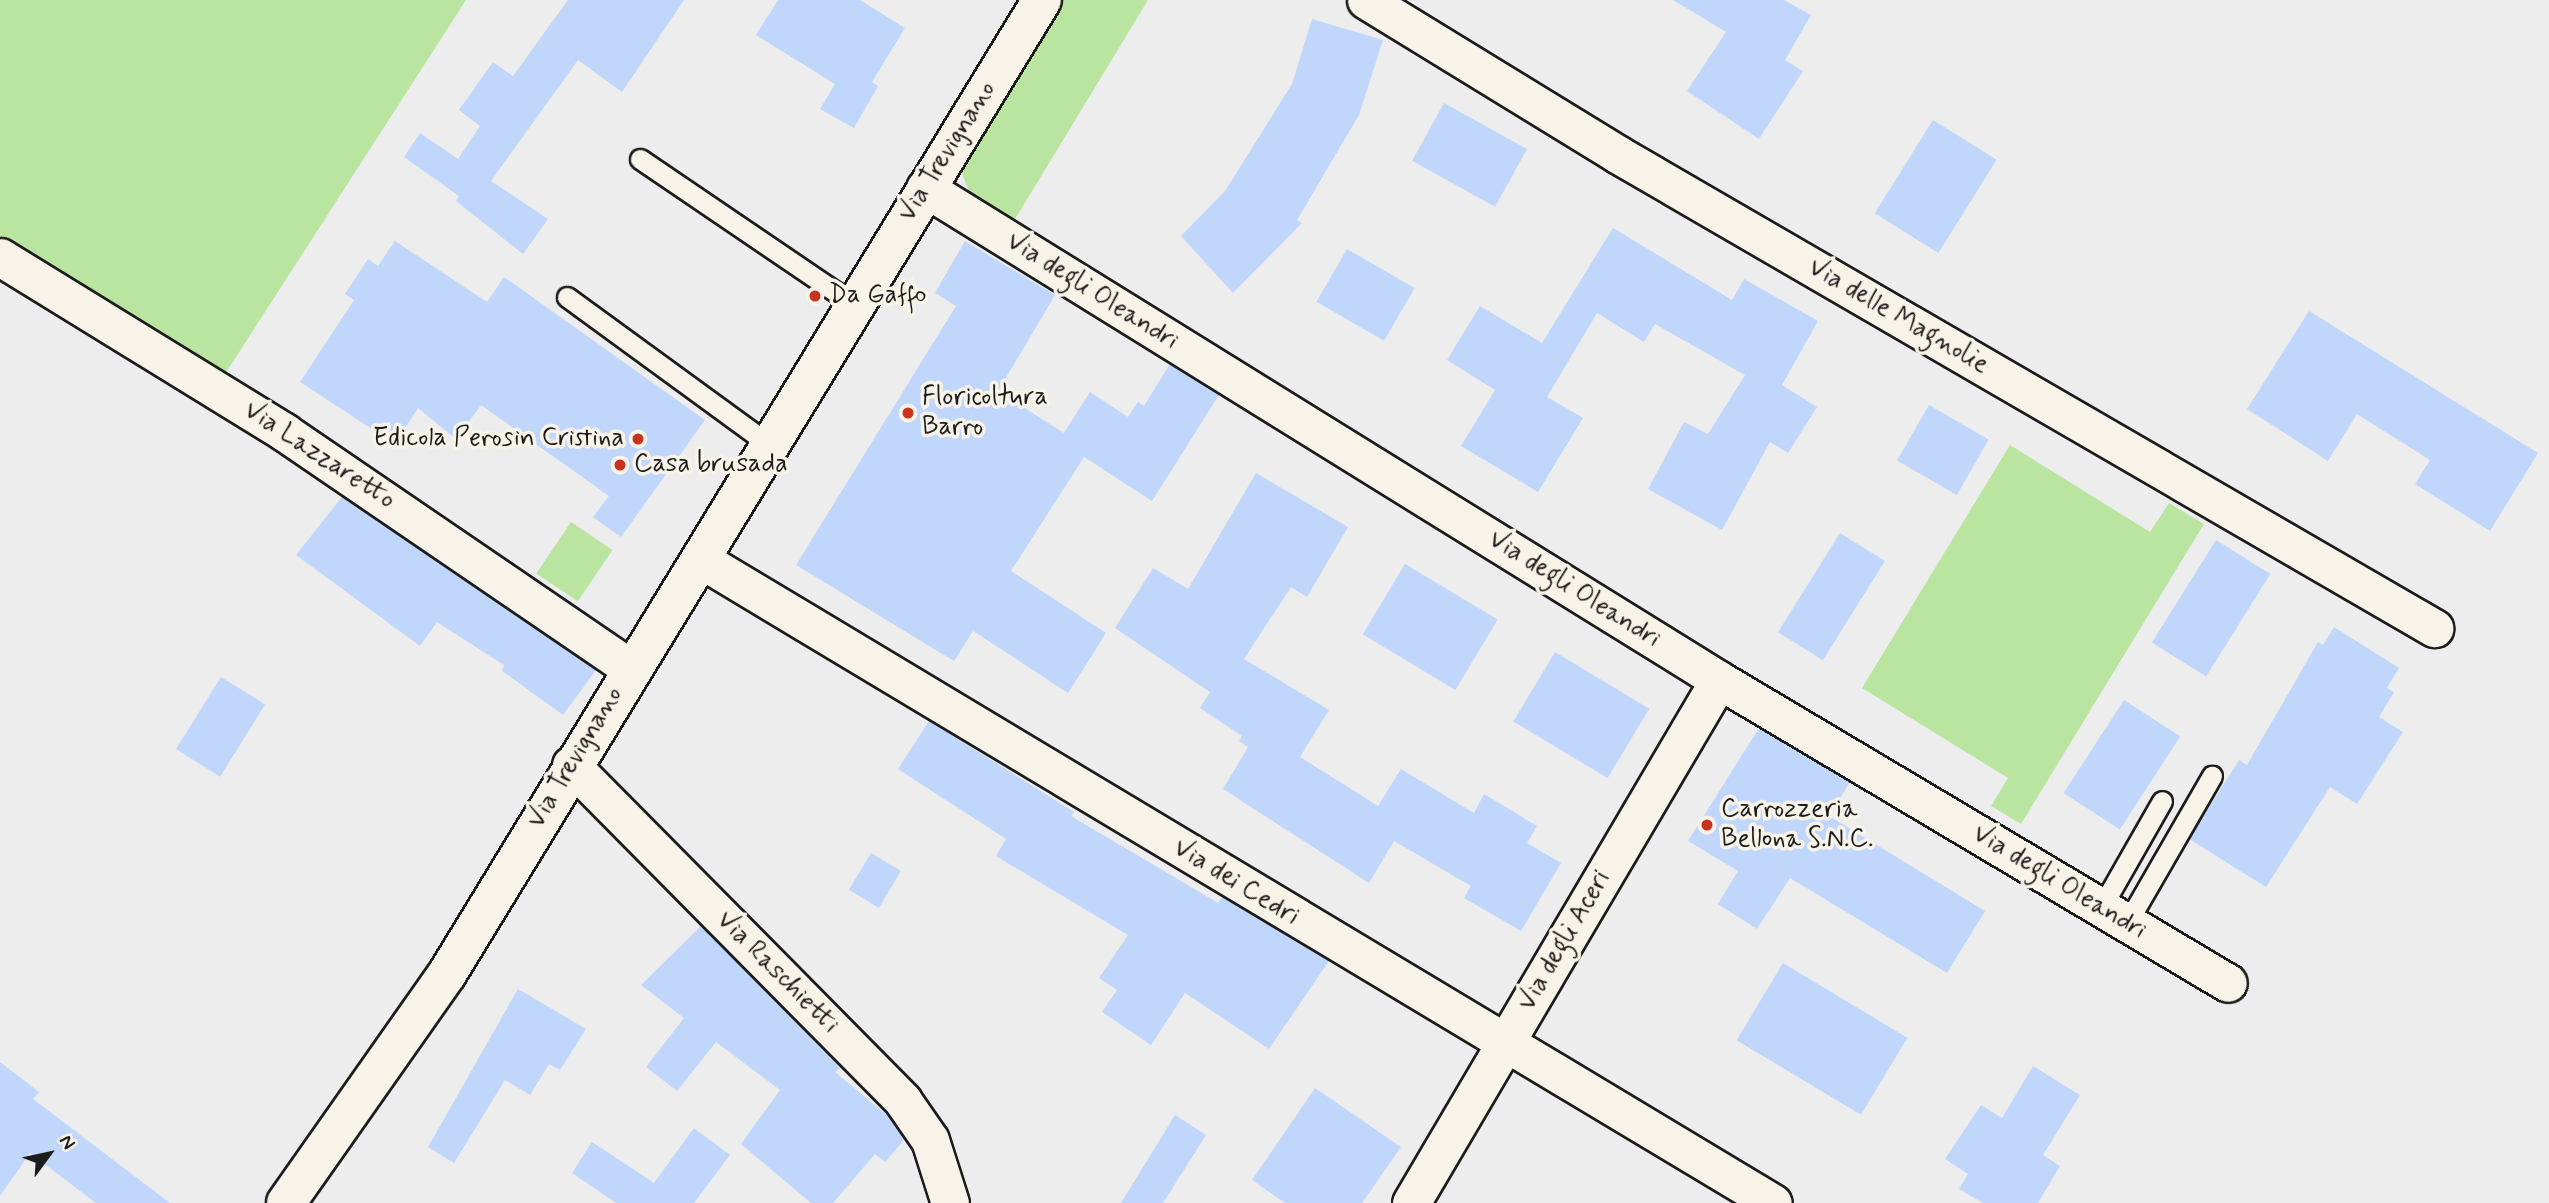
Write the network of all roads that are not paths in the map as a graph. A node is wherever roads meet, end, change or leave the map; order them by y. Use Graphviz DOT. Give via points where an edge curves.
graph roads {
  1 [pos="1042,0"];
  2 [pos="1366,0"];
  3 [pos="640,159"];
  4 [pos="925,188"];
  5 [pos="0,257"];
  6 [pos="567,297"];
  7 [pos="855,305"];
  8 [pos="770,445"];
  9 [pos="700,559"];
  10 [pos="2434,628"];
  11 [pos="630,668"];
  12 [pos="1719,680"];
  13 [pos="571,765"];
  14 [pos="2212,776"];
  15 [pos="2162,801"];
  16 [pos="2114,916"];
  17 [pos="2228,983"];
  18 [pos="1504,1045"];
  19 [pos="285,1203"];
  20 [pos="950,1203"];
  21 [pos="1411,1203"];
  22 [pos="1773,1203"];
  1 -- 4 [label="main road, Via Trevignano"];
  2 -- 10 [label="street, Via delle Magnolie" via="1617,154"];
  3 -- 7 [label="lane"];
  4 -- 7 [label="main road, Via Trevignano"];
  4 -- 12 [label="street, Via degli Oleandri"];
  5 -- 11 [label="street, Via Lazzaretto" via="284,432"];
  6 -- 8 [label="lane"];
  7 -- 8 [label="main road, Via Trevignano"];
  8 -- 9 [label="main road, Via Trevignano"];
  9 -- 11 [label="main road, Via Trevignano"];
  9 -- 18 [label="street, Via dei Cedri"];
  11 -- 13 [label="main road, Via Trevignano"];
  12 -- 16 [label="street, Via degli Oleandri"];
  12 -- 18 [label="street, Via degli Aceri"];
  13 -- 19 [label="main road, Via Trevignano" via="447,974"];
  13 -- 20 [label="street, Via Raschietti" via="903,1101 930,1140"];
  14 -- 16 [label="lane"];
  15 -- 16 [label="lane"];
  16 -- 17 [label="street, Via degli Oleandri"];
  18 -- 21 [label="street, Via degli Aceri"];
  18 -- 22 [label="street, Via dei Cedri"];
}
